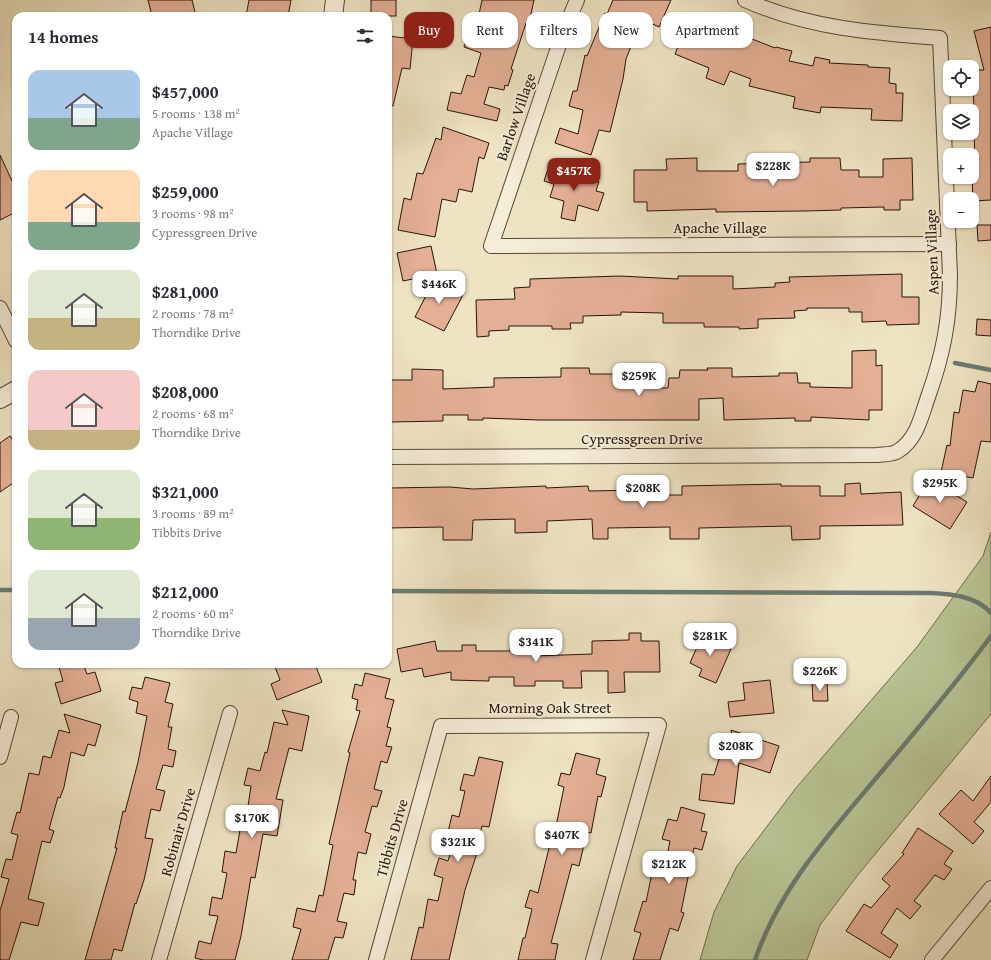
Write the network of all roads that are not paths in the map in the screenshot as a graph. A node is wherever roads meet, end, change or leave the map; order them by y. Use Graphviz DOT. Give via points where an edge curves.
graph roads {
  1 [pos="335,0"];
  2 [pos="577,0"];
  3 [pos="745,0"];
  4 [pos="334,12"];
  5 [pos="949,244"];
  6 [pos="491,246"];
  7 [pos="0,308"];
  8 [pos="12,333"];
  9 [pos="12,392"];
  10 [pos="0,399"];
  11 [pos="896,453"];
  12 [pos="392,456"];
  13 [pos="230,713"];
  14 [pos="11,717"];
  15 [pos="441,726"];
  16 [pos="0,757"];
  17 [pos="991,888"];
  18 [pos="159,960"];
  19 [pos="376,960"];
  20 [pos="593,960"];
  21 [pos="932,960"];
  1 -- 4 [label="street"];
  2 -- 6 [label="street, Barlow Village" via="563,33"];
  3 -- 5 [label="street, Aspen Village" via="797,19 855,31 940,38"];
  5 -- 6 [label="street, Apache Village"];
  5 -- 11 [label="street, Aspen Village" via="950,304 947,334 940,362 918,429 907,444"];
  7 -- 8 [label="street"];
  9 -- 10 [label="street"];
  11 -- 12 [label="street, Cypressgreen Drive"];
  13 -- 18 [label="street, Robinair Drive"];
  14 -- 16 [label="street"];
  15 -- 19 [label="street, Tibbits Drive"];
  15 -- 20 [label="street, Morning Oak Street" via="659,725"];
  17 -- 21 [label="street"];
}
